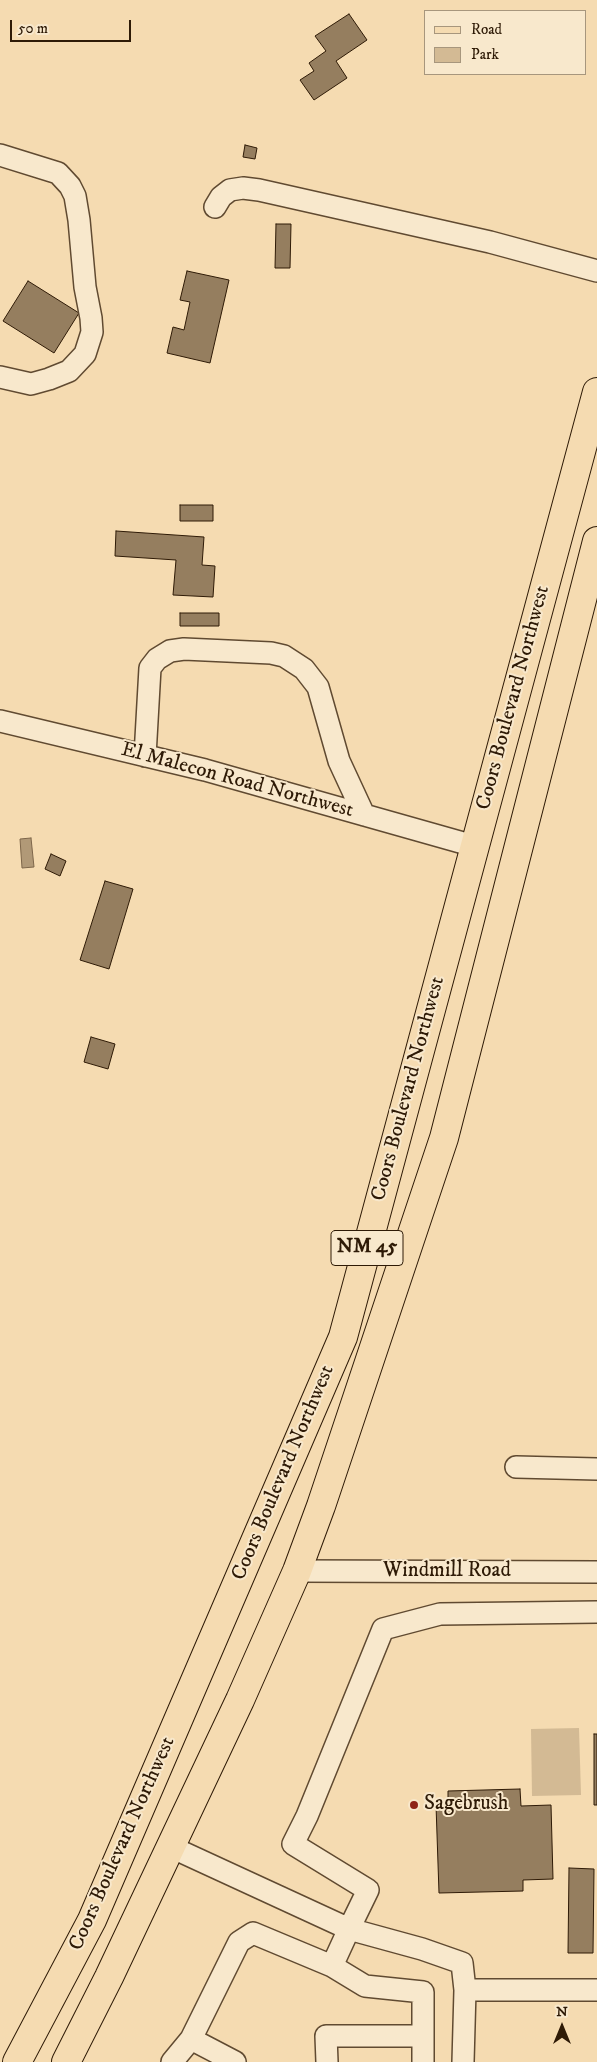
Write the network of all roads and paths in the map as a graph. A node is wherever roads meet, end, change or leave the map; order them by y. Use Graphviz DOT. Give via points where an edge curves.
graph roads {
  1 [pos="0,155"];
  2 [pos="215,207"];
  3 [pos="597,271"];
  4 [pos="0,377"];
  5 [pos="597,392"];
  6 [pos="597,541"];
  7 [pos="0,721"];
  8 [pos="145,756"];
  9 [pos="364,815"];
  10 [pos="474,846"];
  11 [pos="516,1467"];
  12 [pos="597,1468"];
  13 [pos="297,1571"];
  14 [pos="597,1572"];
  15 [pos="597,1612"];
  16 [pos="171,1847"];
  17 [pos="349,1928"];
  18 [pos="332,1966"];
  19 [pos="465,1990"];
  20 [pos="597,1990"];
  21 [pos="424,2036"];
  22 [pos="192,2039"];
  23 [pos="17,2062"];
  24 [pos="66,2062"];
  25 [pos="172,2062"];
  26 [pos="235,2062"];
  27 [pos="327,2062"];
  28 [pos="423,2062"];
  29 [pos="463,2062"];
  1 -- 4 [label="street" via="58,173 70,186 79,220 92,332 85,354 69,371 31,384"];
  2 -- 3 [label="street" via="230,190 259,190 490,242"];
  5 -- 10 [label="main road, Coors Boulevard Northwest / NM 45"];
  6 -- 13 [label="main road, Coors Boulevard Northwest / NM 45" via="444,1138 350,1425"];
  7 -- 8 [label="street, El Malecon Road Northwest"];
  8 -- 9 [label="street, El Malecon Road Northwest"];
  8 -- 9 [label="street" via="150,668 157,659 170,651 184,649 284,656 304,669 318,687 339,760"];
  9 -- 10 [label="street, El Malecon Road Northwest"];
  10 -- 23 [label="main road, Coors Boulevard Northwest / NM 45" via="343,1337 92,1920"];
  11 -- 12 [label="street"];
  13 -- 14 [label="street, Windmill Road"];
  13 -- 16 [label="main road, Coors Boulevard Northwest / NM 45"];
  15 -- 17 [label="street" via="440,1614 383,1629 293,1844 368,1890"];
  16 -- 17 [label="street"];
  16 -- 24 [label="main road, Coors Boulevard Northwest / NM 45"];
  17 -- 18 [label="street"];
  17 -- 19 [label="street" via="462,1963"];
  18 -- 21 [label="street" via="365,1986 423,1992"];
  18 -- 22 [label="street" via="253,1933 239,1942"];
  19 -- 20 [label="street"];
  19 -- 29 [label="street"];
  21 -- 27 [label="street" via="326,2036"];
  21 -- 28 [label="street"];
  22 -- 25 [label="street"];
  22 -- 26 [label="street"];
}
